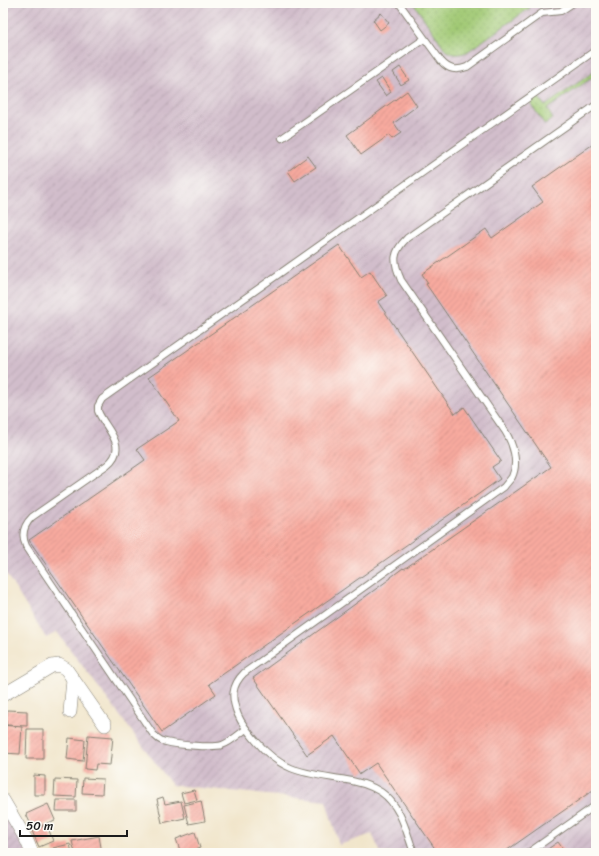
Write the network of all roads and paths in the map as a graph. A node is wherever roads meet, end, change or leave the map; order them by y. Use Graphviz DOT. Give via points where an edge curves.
graph roads {
  1 [pos="399,3"];
  2 [pos="573,3"];
  3 [pos="424,39"];
  4 [pos="596,50"];
  5 [pos="596,104"];
  6 [pos="282,138"];
  7 [pos="73,679"];
  8 [pos="3,695"];
  9 [pos="70,712"];
  10 [pos="105,725"];
  11 [pos="246,729"];
  12 [pos="3,800"];
  13 [pos="596,805"];
  14 [pos="32,853"];
  15 [pos="414,853"];
  16 [pos="528,853"];
  1 -- 3 [label="lane"];
  2 -- 3 [label="lane" via="560,11 542,13 467,67 459,69 447,67"];
  3 -- 6 [label="lane"];
  4 -- 11 [label="lane" via="102,400 98,411 116,442 113,459 107,466 32,517 25,526 22,537 26,546 158,739 211,747 225,744"];
  5 -- 11 [label="lane" via="407,238 395,256 401,280 508,436 515,464 512,477 504,487 244,673 233,691 236,709"];
  7 -- 8 [label="street" via="63,666 55,665"];
  7 -- 9 [label="street"];
  7 -- 10 [label="street"];
  11 -- 15 [label="lane" via="263,750 280,764 306,773 357,781 381,792 396,808"];
  12 -- 14 [label="street"];
  13 -- 16 [label="lane"];
}
